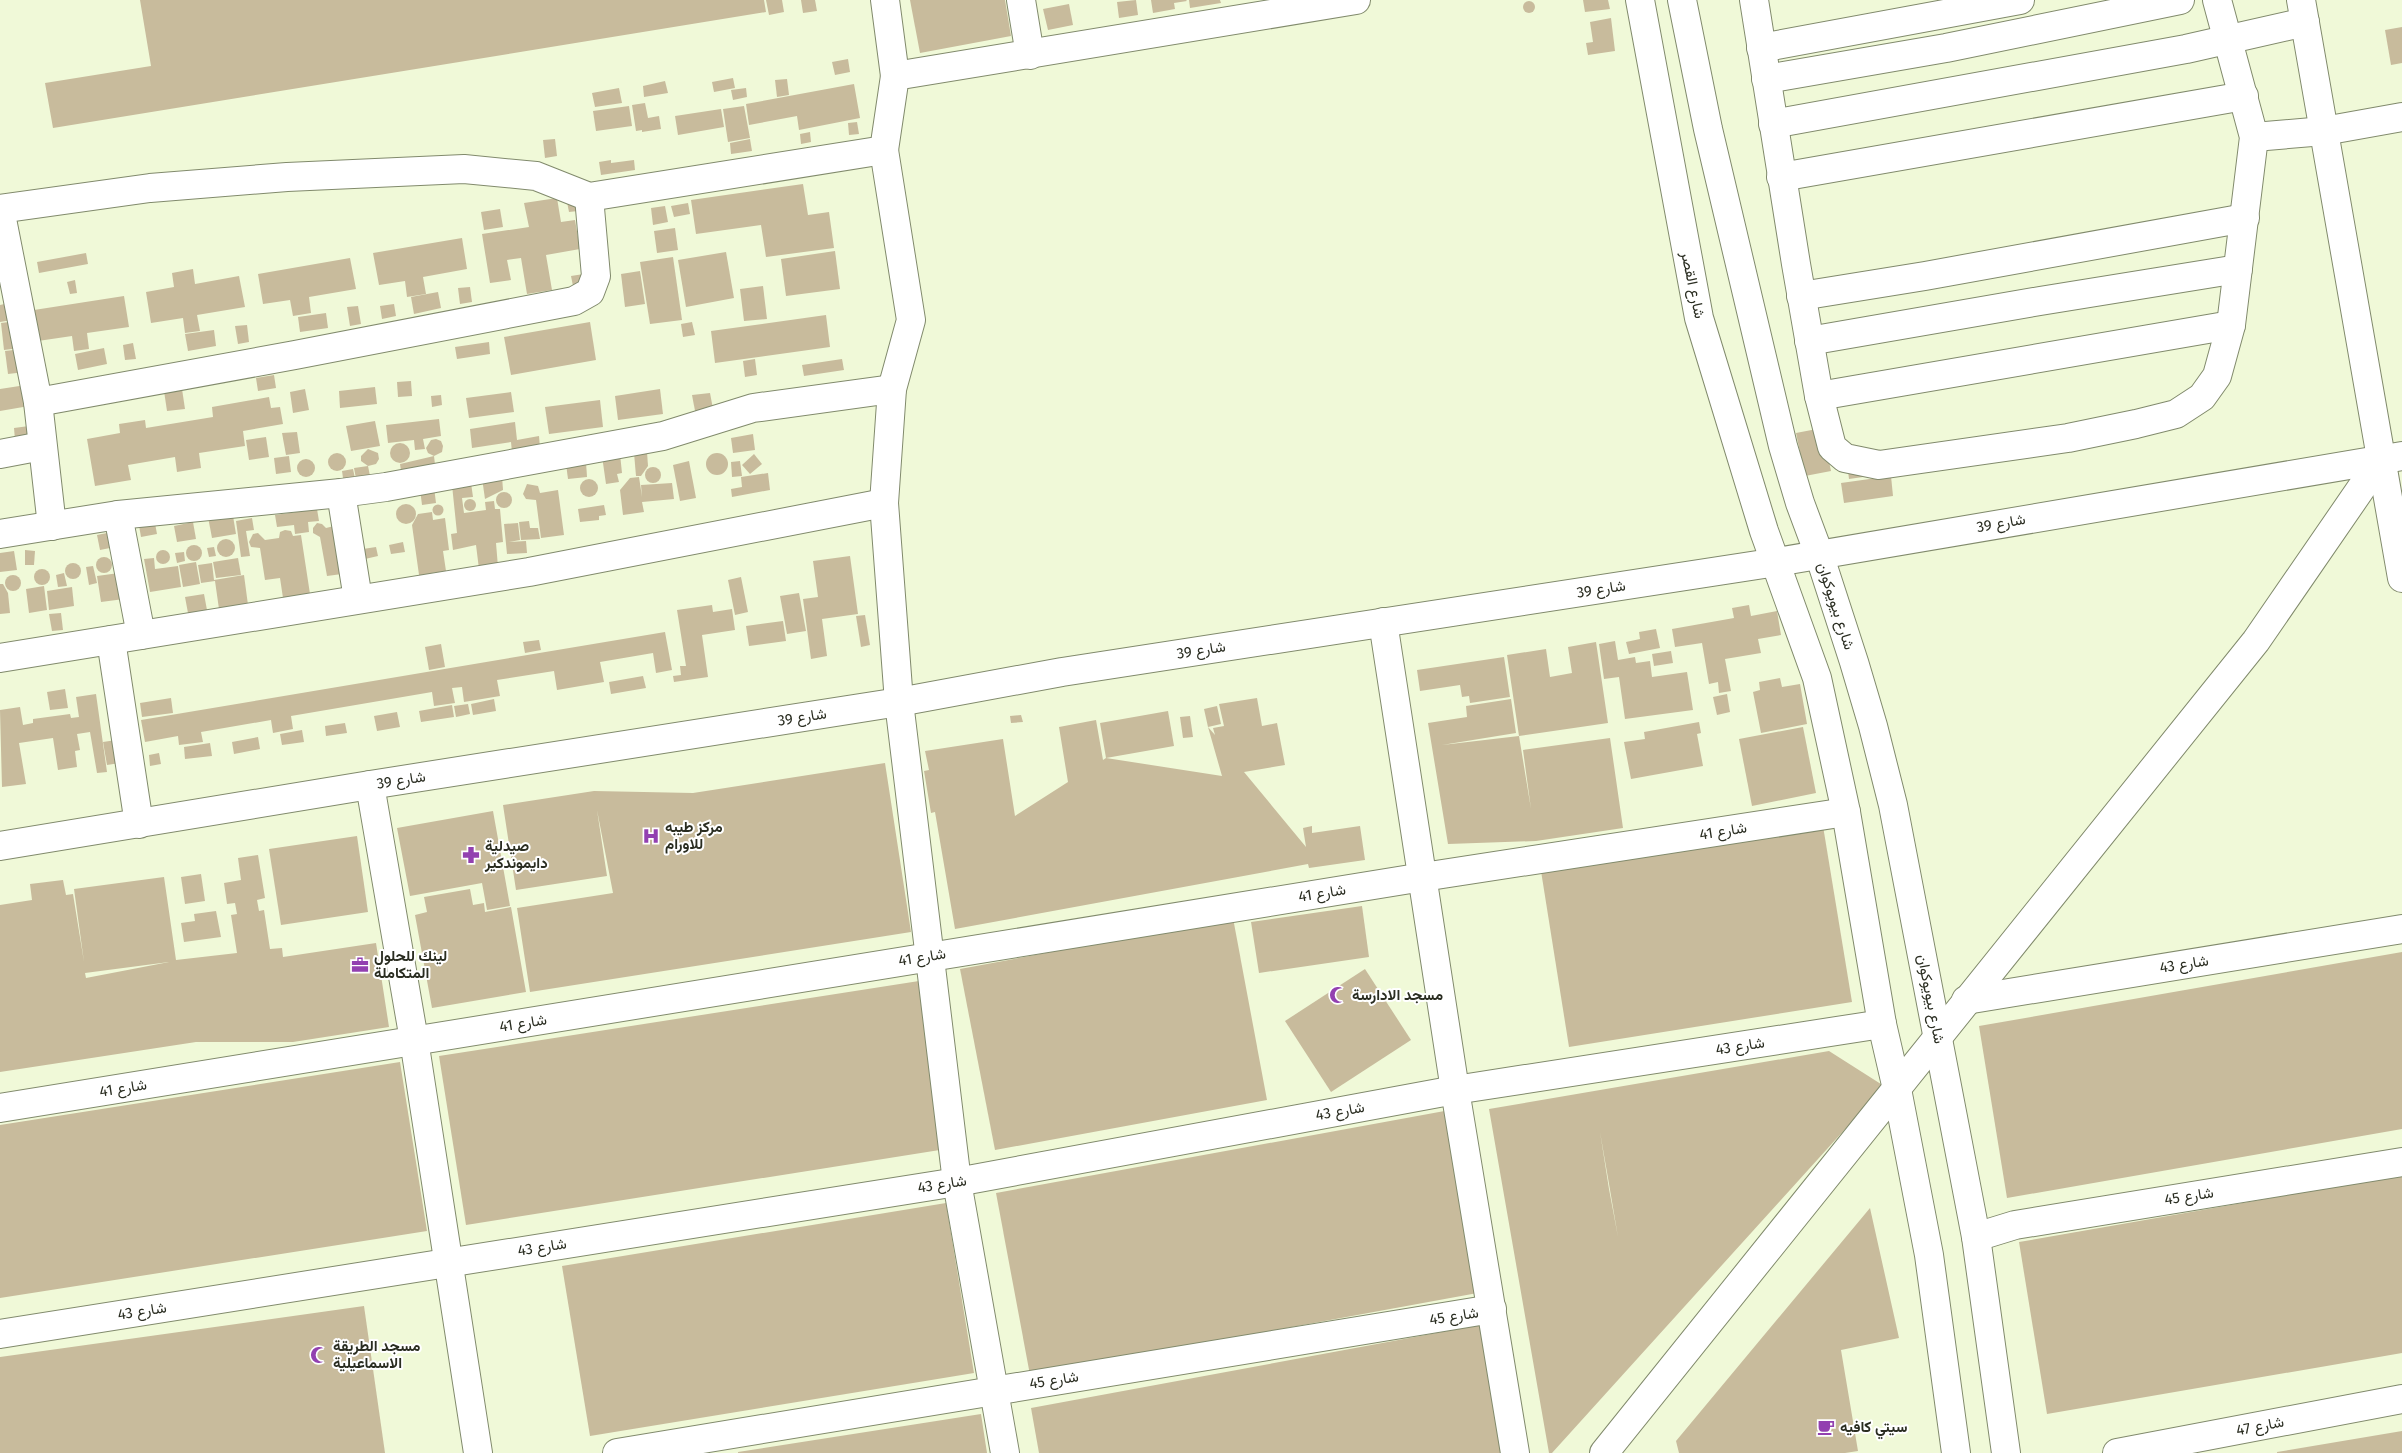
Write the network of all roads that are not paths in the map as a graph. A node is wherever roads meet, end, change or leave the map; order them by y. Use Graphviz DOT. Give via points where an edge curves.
graph roads {
  1 [pos="885,0"];
  2 [pos="1021,0"];
  3 [pos="1356,0"];
  4 [pos="1640,0"];
  5 [pos="1682,0"];
  6 [pos="2020,0"];
  7 [pos="2180,0"];
  8 [pos="2217,0"];
  9 [pos="1760,1"];
  10 [pos="2303,11"];
  11 [pos="2229,40"];
  12 [pos="1761,48"];
  13 [pos="1030,55"];
  14 [pos="895,76"];
  15 [pos="1766,79"];
  16 [pos="2244,96"];
  17 [pos="2402,117"];
  18 [pos="1773,124"];
  19 [pos="2324,132"];
  20 [pos="2254,136"];
  21 [pos="884,150"];
  22 [pos="1781,177"];
  23 [pos="589,197"];
  24 [pos="0,209"];
  25 [pos="2245,218"];
  26 [pos="2238,269"];
  27 [pos="1801,296"];
  28 [pos="2231,325"];
  29 [pos="1810,341"];
  30 [pos="892,388"];
  31 [pos="1819,396"];
  32 [pos="38,402"];
  33 [pos="42,446"];
  34 [pos="0,454"];
  35 [pos="2392,457"];
  36 [pos="341,493"];
  37 [pos="884,503"];
  38 [pos="118,514"];
  39 [pos="52,526"];
  40 [pos="0,534"];
  41 [pos="1819,554"];
  42 [pos="1777,562"];
  43 [pos="2402,578"];
  44 [pos="358,599"];
  45 [pos="1383,622"];
  46 [pos="142,635"];
  47 [pos="111,640"];
  48 [pos="0,658"];
  49 [pos="899,702"];
  50 [pos="370,785"];
  51 [pos="1846,812"];
  52 [pos="139,824"];
  53 [pos="0,846"];
  54 [pos="1423,877"];
  55 [pos="2402,928"];
  56 [pos="929,956"];
  57 [pos="1966,1000"];
  58 [pos="1882,1024"];
  59 [pos="1938,1036"];
  60 [pos="414,1040"];
  61 [pos="1897,1089"];
  62 [pos="1455,1090"];
  63 [pos="0,1108"];
  64 [pos="2402,1162"];
  65 [pos="957,1182"];
  66 [pos="1976,1237"];
  67 [pos="449,1262"];
  68 [pos="1492,1310"];
  69 [pos="0,1334"];
  70 [pos="993,1390"];
  71 [pos="2402,1400"];
  72 [pos="478,1453"];
  73 [pos="617,1453"];
  74 [pos="1004,1453"];
  75 [pos="1515,1453"];
  76 [pos="1604,1453"];
  77 [pos="1956,1453"];
  78 [pos="2006,1453"];
  79 [pos="2117,1453"];
  1 -- 14 [label="street"];
  2 -- 13 [label="street"];
  3 -- 13 [label="street"];
  4 -- 42 [label="street, شارع القصر" via="1699,318 1732,432"];
  5 -- 41 [label="street" via="1708,129 1781,436"];
  6 -- 12 [label="street"];
  7 -- 15 [label="street" via="1946,48"];
  8 -- 11 [label="street"];
  9 -- 12 [label="street"];
  10 -- 11 [label="street"];
  10 -- 19 [label="street"];
  11 -- 16 [label="street"];
  11 -- 18 [label="street"];
  12 -- 15 [label="street"];
  13 -- 14 [label="street"];
  14 -- 21 [label="street"];
  15 -- 18 [label="street"];
  16 -- 20 [label="street"];
  16 -- 22 [label="street"];
  17 -- 19 [label="street"];
  18 -- 22 [label="street"];
  19 -- 20 [label="street"];
  19 -- 35 [label="street"];
  20 -- 25 [label="street"];
  21 -- 23 [label="street"];
  21 -- 30 [label="street" via="912,320"];
  22 -- 27 [label="street"];
  23 -- 24 [label="street" via="536,176 464,168 150,188"];
  23 -- 32 [label="street" via="596,276 590,292 574,300"];
  24 -- 32 [label="street"];
  25 -- 26 [label="street"];
  25 -- 27 [label="street"];
  26 -- 28 [label="street"];
  26 -- 29 [label="street"];
  27 -- 29 [label="street"];
  28 -- 31 [label="street"];
  28 -- 31 [label="street" via="2217,376 2202,397 2176,414 2068,438 1880,465 1845,458 1832,447"];
  29 -- 31 [label="street"];
  30 -- 36 [label="street" via="752,408 663,436"];
  30 -- 37 [label="street"];
  32 -- 33 [label="street"];
  33 -- 34 [label="street"];
  33 -- 39 [label="street"];
  35 -- 41 [label="street, شارع 39"];
  35 -- 43 [label="street"];
  35 -- 57 [label="street" via="2256,641"];
  36 -- 38 [label="street"];
  36 -- 44 [label="street"];
  37 -- 44 [label="street" via="528,572"];
  37 -- 49 [label="street"];
  38 -- 39 [label="street"];
  38 -- 46 [label="street"];
  39 -- 40 [label="street"];
  41 -- 42 [label="street, شارع 39"];
  41 -- 59 [label="street, شارع بيويوكوان" via="1873,726"];
  42 -- 45 [label="street, شارع 39"];
  42 -- 51 [label="street" via="1817,678"];
  44 -- 46 [label="street"];
  45 -- 49 [label="street, شارع 39" via="1062,672"];
  45 -- 54 [label="street"];
  46 -- 47 [label="street"];
  47 -- 48 [label="street"];
  47 -- 52 [label="street"];
  49 -- 50 [label="street, شارع 39"];
  49 -- 56 [label="street"];
  50 -- 52 [label="street, شارع 39"];
  50 -- 60 [label="street"];
  51 -- 54 [label="street, شارع 41"];
  51 -- 58 [label="street"];
  52 -- 53 [label="street, شارع 39"];
  54 -- 56 [label="street, شارع 41"];
  54 -- 62 [label="street"];
  55 -- 57 [label="street, شارع 43"];
  56 -- 60 [label="street, شارع 41"];
  56 -- 65 [label="street"];
  57 -- 59 [label="street"];
  58 -- 61 [label="street"];
  58 -- 62 [label="street, شارع 43"];
  59 -- 61 [label="street"];
  59 -- 66 [label="street, شارع بيويوكوان"];
  60 -- 63 [label="street, شارع 41"];
  60 -- 67 [label="street"];
  61 -- 76 [label="street"];
  61 -- 77 [label="street" via="1929,1255"];
  62 -- 65 [label="street, شارع 43"];
  62 -- 68 [label="street"];
  64 -- 66 [label="street, شارع 45" via="2015,1225"];
  65 -- 67 [label="street, شارع 43"];
  65 -- 70 [label="street"];
  66 -- 78 [label="street, شارع بيويوكوان"];
  67 -- 69 [label="street, شارع 43"];
  67 -- 72 [label="street"];
  68 -- 70 [label="street, شارع 45"];
  68 -- 75 [label="street"];
  70 -- 73 [label="street, شارع 45"];
  70 -- 74 [label="street"];
  71 -- 79 [label="street, شارع 47"];
}
